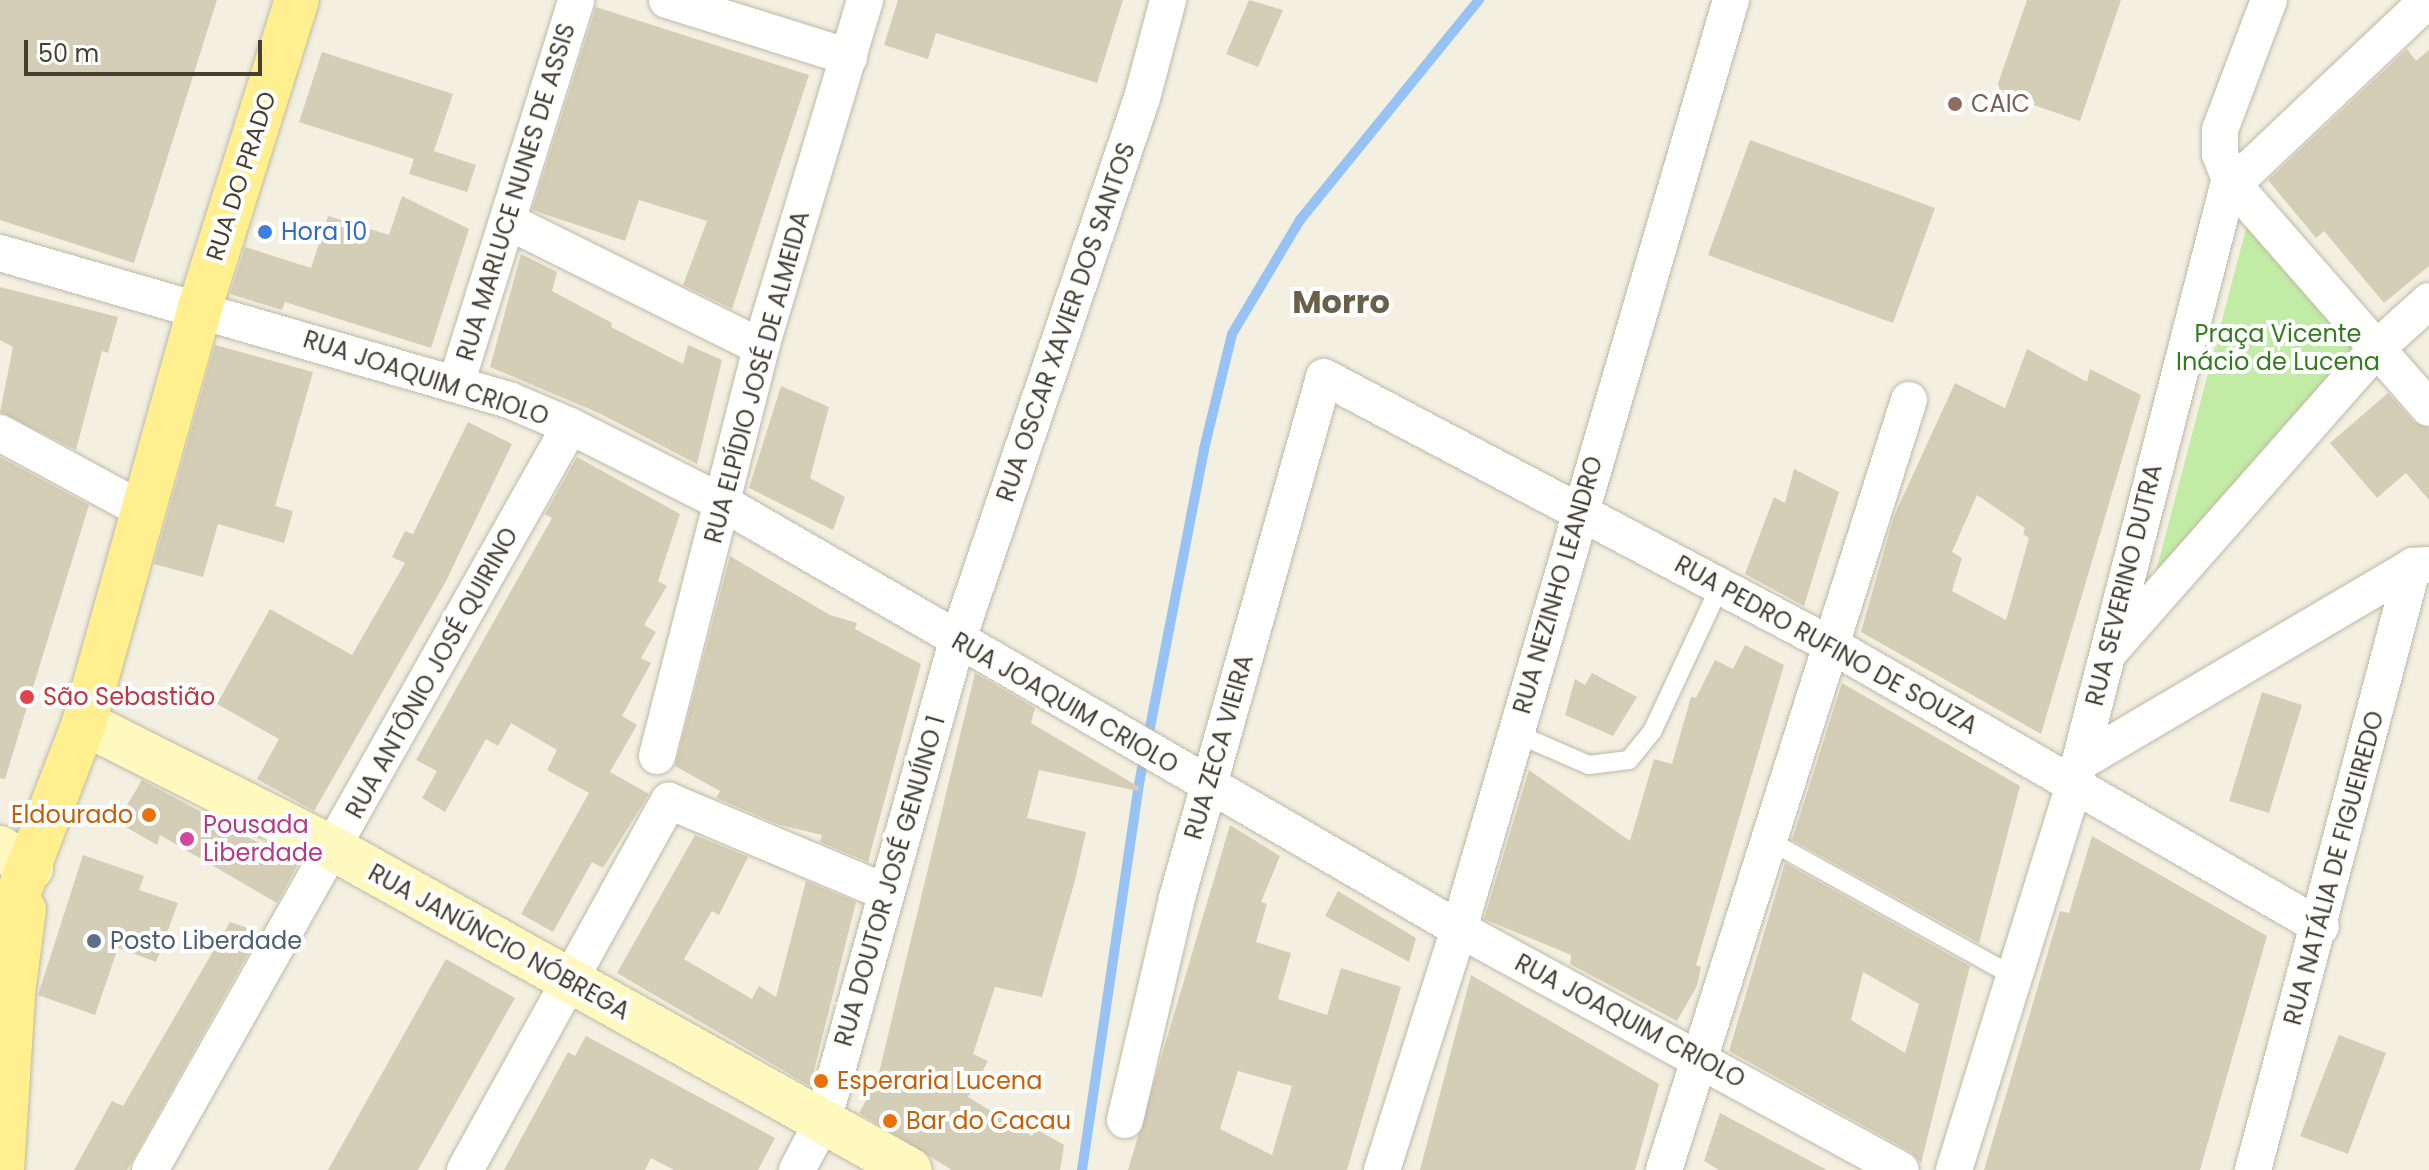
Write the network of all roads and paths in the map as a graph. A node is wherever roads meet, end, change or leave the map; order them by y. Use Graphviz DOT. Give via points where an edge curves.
graph roads {
  1 [pos="297,0"];
  2 [pos="576,0"];
  3 [pos="667,0"];
  4 [pos="865,0"];
  5 [pos="1168,0"];
  6 [pos="1731,0"];
  7 [pos="2269,0"];
  8 [pos="2428,0"];
  9 [pos="849,57"];
  10 [pos="2231,182"];
  11 [pos="509,222"];
  12 [pos="0,253"];
  13 [pos="2429,301"];
  14 [pos="200,307"];
  15 [pos="761,347"];
  16 [pos="2377,348"];
  17 [pos="1324,377"];
  18 [pos="456,384"];
  19 [pos="1909,400"];
  20 [pos="2429,408"];
  21 [pos="570,426"];
  22 [pos="0,433"];
  23 [pos="721,502"];
  24 [pos="144,511"];
  25 [pos="1580,511"];
  26 [pos="2421,565"];
  27 [pos="1720,586"];
  28 [pos="957,642"];
  29 [pos="1831,645"];
  30 [pos="2105,657"];
  31 [pos="84,723"];
  32 [pos="1515,733"];
  33 [pos="657,756"];
  34 [pos="2076,774"];
  35 [pos="1208,786"];
  36 [pos="1768,840"];
  37 [pos="334,849"];
  38 [pos="16,858"];
  39 [pos="886,892"];
  40 [pos="2321,927"];
  41 [pos="1459,929"];
  42 [pos="0,941"];
  43 [pos="2017,978"];
  44 [pos="572,983"];
  45 [pos="1698,1058"];
  46 [pos="1125,1120"];
  47 [pos="823,1121"];
  48 [pos="5,1169"];
  49 [pos="150,1170"];
  50 [pos="465,1170"];
  51 [pos="797,1170"];
  52 [pos="910,1170"];
  53 [pos="1382,1170"];
  54 [pos="1664,1170"];
  55 [pos="1901,1170"];
  56 [pos="1954,1170"];
  57 [pos="2253,1170"];
  1 -- 14 [label="main road, RUA DO PRADO"];
  2 -- 11 [label="street, RUA MARLUCE NUNES DE ASSIS"];
  3 -- 9 [label="street"];
  4 -- 9 [label="street, RUA ELPÍDIO JOSÉ DE ALMEIDA"];
  5 -- 28 [label="street, RUA OSCAR XAVIER DOS SANTOS" via="1142,98"];
  6 -- 25 [label="street, RUA NEZINHO LEANDRO"];
  7 -- 10 [label="street" via="2220,130 2220,154"];
  8 -- 10 [label="street"];
  9 -- 15 [label="street, RUA ELPÍDIO JOSÉ DE ALMEIDA"];
  10 -- 16 [label="street"];
  10 -- 30 [label="street, RUA SEVERINO DUTRA"];
  11 -- 15 [label="street"];
  11 -- 18 [label="street, RUA MARLUCE NUNES DE ASSIS"];
  12 -- 14 [label="street, RUA JOAQUIM CRIOLO"];
  13 -- 16 [label="street"];
  14 -- 18 [label="street, RUA JOAQUIM CRIOLO"];
  14 -- 24 [label="main road, RUA DO PRADO"];
  15 -- 23 [label="street, RUA ELPÍDIO JOSÉ DE ALMEIDA"];
  16 -- 20 [label="street"];
  16 -- 30 [label="street"];
  17 -- 25 [label="street, RUA PEDRO RUFINO DE SOUZA"];
  17 -- 35 [label="street, RUA ZECA VIEIRA"];
  18 -- 21 [label="street, RUA JOAQUIM CRIOLO"];
  19 -- 29 [label="street"];
  21 -- 23 [label="street, RUA JOAQUIM CRIOLO"];
  21 -- 37 [label="street, RUA ANTÔNIO JOSÉ QUIRINO"];
  22 -- 24 [label="street"];
  23 -- 28 [label="street, RUA JOAQUIM CRIOLO"];
  23 -- 33 [label="street, RUA ELPÍDIO JOSÉ DE ALMEIDA"];
  24 -- 31 [label="main road, RUA DO PRADO"];
  25 -- 27 [label="street, RUA PEDRO RUFINO DE SOUZA"];
  25 -- 32 [label="street, RUA NEZINHO LEANDRO"];
  26 -- 34 [label="street"];
  26 -- 40 [label="street, RUA NATÁLIA DE FIGUEIREDO"];
  27 -- 29 [label="street, RUA PEDRO RUFINO DE SOUZA"];
  27 -- 32 [label="lane" via="1652,732 1629,760 1589,765"];
  28 -- 35 [label="street, RUA JOAQUIM CRIOLO"];
  28 -- 39 [label="street, RUA DOUTOR JOSÉ GENUÍNO 1"];
  29 -- 34 [label="street, RUA PEDRO RUFINO DE SOUZA"];
  29 -- 36 [label="street"];
  30 -- 34 [label="street, RUA SEVERINO DUTRA"];
  31 -- 37 [label="street, RUA JANÚNCIO NÓBREGA"];
  31 -- 38 [label="main road, RUA DO PRADO"];
  32 -- 41 [label="street, RUA NEZINHO LEANDRO"];
  34 -- 40 [label="street, RUA PEDRO RUFINO DE SOUZA"];
  34 -- 43 [label="street, RUA SEVERINO DUTRA"];
  35 -- 41 [label="street, RUA JOAQUIM CRIOLO"];
  35 -- 46 [label="street, RUA ZECA VIEIRA"];
  36 -- 43 [label="lane"];
  36 -- 45 [label="street"];
  37 -- 44 [label="street, RUA JANÚNCIO NÓBREGA"];
  37 -- 49 [label="street, RUA ANTÔNIO JOSÉ QUIRINO"];
  38 -- 42 [label="main road"];
  38 -- 48 [label="main road"];
  39 -- 44 [label="street" via="669,801"];
  39 -- 47 [label="street, RUA DOUTOR JOSÉ GENUÍNO 1"];
  40 -- 57 [label="street, RUA NATÁLIA DE FIGUEIREDO"];
  41 -- 45 [label="street, RUA JOAQUIM CRIOLO"];
  41 -- 53 [label="street, RUA NEZINHO LEANDRO"];
  43 -- 56 [label="street, RUA SEVERINO DUTRA"];
  44 -- 47 [label="street, RUA JANÚNCIO NÓBREGA"];
  44 -- 50 [label="street"];
  45 -- 54 [label="street"];
  45 -- 55 [label="street, RUA JOAQUIM CRIOLO"];
  47 -- 51 [label="street, RUA DOUTOR JOSÉ GENUÍNO 1"];
  47 -- 52 [label="street, RUA JANÚNCIO NÓBREGA"];
}
